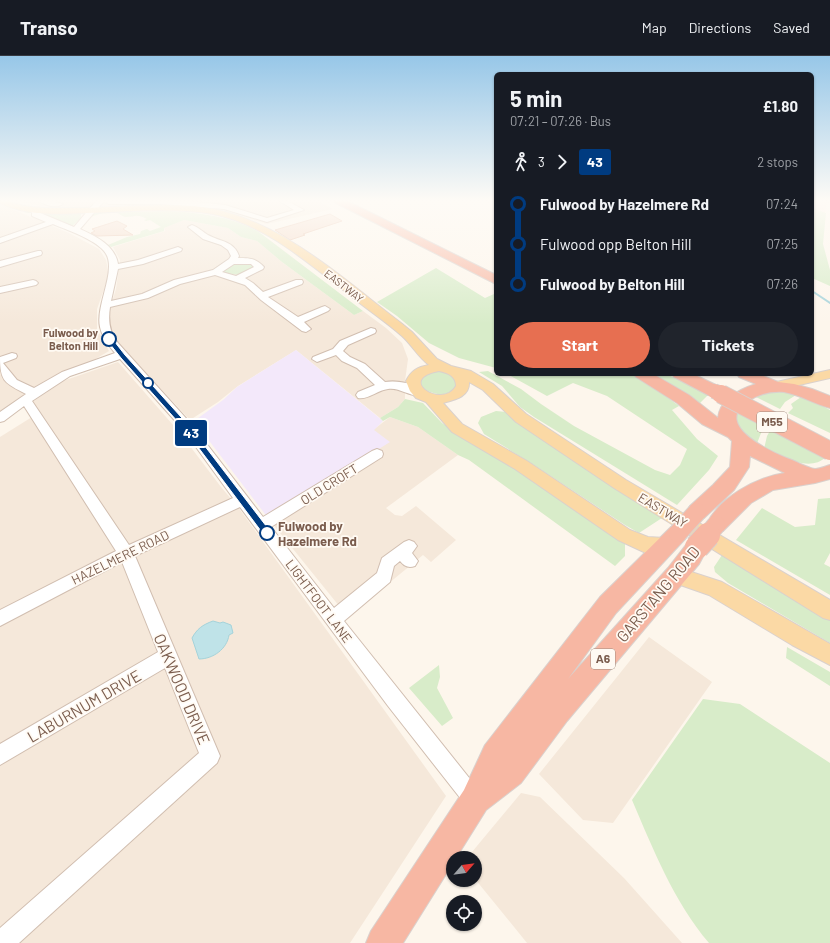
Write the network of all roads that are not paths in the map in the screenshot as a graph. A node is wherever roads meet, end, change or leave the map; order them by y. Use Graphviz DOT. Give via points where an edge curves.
graph roads {
  1 [pos="97,241"];
  2 [pos="218,241"];
  3 [pos="282,241"];
  4 [pos="420,241"];
  5 [pos="424,241"];
  6 [pos="430,241"];
  7 [pos="438,241"];
  8 [pos="178,249"];
  9 [pos="38,253"];
  10 [pos="467,253"];
  11 [pos="232,261"];
  12 [pos="0,264"];
  13 [pos="114,267"];
  14 [pos="494,271"];
  15 [pos="216,272"];
  16 [pos="238,278"];
  17 [pos="494,279"];
  18 [pos="299,282"];
  19 [pos="32,284"];
  20 [pos="494,285"];
  21 [pos="0,290"];
  22 [pos="262,296"];
  23 [pos="104,305"];
  24 [pos="325,309"];
  25 [pos="297,321"];
  26 [pos="306,329"];
  27 [pos="371,331"];
  28 [pos="408,336"];
  29 [pos="337,351"];
  30 [pos="121,355"];
  31 [pos="12,356"];
  32 [pos="317,359"];
  33 [pos="0,361"];
  34 [pos="0,366"];
  35 [pos="451,370"];
  36 [pos="830,374"];
  37 [pos="645,376"];
  38 [pos="685,376"];
  39 [pos="701,376"];
  40 [pos="751,376"];
  41 [pos="414,377"];
  42 [pos="388,385"];
  43 [pos="776,386"];
  44 [pos="717,388"];
  45 [pos="458,393"];
  46 [pos="362,395"];
  47 [pos="424,395"];
  48 [pos="30,396"];
  49 [pos="502,399"];
  50 [pos="830,403"];
  51 [pos="0,418"];
  52 [pos="457,428"];
  53 [pos="738,436"];
  54 [pos="830,440"];
  55 [pos="830,451"];
  56 [pos="377,454"];
  57 [pos="825,475"];
  58 [pos="242,500"];
  59 [pos="261,526"];
  60 [pos="624,535"];
  61 [pos="681,552"];
  62 [pos="126,553"];
  63 [pos="406,553"];
  64 [pos="646,567"];
  65 [pos="830,610"];
  66 [pos="0,618"];
  67 [pos="334,619"];
  68 [pos="830,655"];
  69 [pos="169,656"];
  70 [pos="0,755"];
  71 [pos="475,801"];
  72 [pos="1,943"];
  73 [pos="384,943"];
  1 -- 13 [label="street" via="108,249"];
  2 -- 11 [label="street" via="234,250 235,256"];
  3 -- 28 [label="main road, EASTWAY" via="330,275"];
  4 -- 20 [label="highway"];
  5 -- 17 [label="highway"];
  6 -- 14 [label="highway"];
  7 -- 10 [label="highway"];
  8 -- 13 [label="street" via="140,262"];
  9 -- 12 [label="street"];
  11 -- 15 [label="street"];
  11 -- 16 [label="street" via="253,261 260,267"];
  13 -- 23 [label="street, LIGHTFOOT LANE" via="114,276"];
  15 -- 16 [label="street"];
  15 -- 23 [label="street" via="177,282 145,296"];
  16 -- 22 [label="street"];
  18 -- 22 [label="street"];
  19 -- 21 [label="street"];
  22 -- 25 [label="street"];
  23 -- 30 [label="street, LIGHTFOOT LANE" via="104,326 108,338"];
  24 -- 25 [label="street"];
  25 -- 26 [label="street"];
  27 -- 29 [label="street" via="344,343"];
  28 -- 35 [label="main road, EASTWAY" via="433,363"];
  28 -- 41 [label="main road" via="416,361"];
  29 -- 32 [label="street"];
  29 -- 42 [label="street"];
  30 -- 48 [label="street" via="66,374"];
  30 -- 58 [label="street, LIGHTFOOT LANE" via="189,429"];
  31 -- 33 [label="street"];
  34 -- 48 [label="street" via="13,383"];
  35 -- 41 [label="main road" via="432,368 423,370"];
  35 -- 45 [label="main road" via="463,381 463,387"];
  35 -- 49 [label="main road, EASTWAY" via="466,374"];
  36 -- 43 [label="main road, A6"];
  37 -- 53 [label="highway" via="683,399 708,420"];
  38 -- 44 [label="highway, M55"];
  39 -- 44 [label="highway, M55"];
  40 -- 43 [label="highway"];
  41 -- 42 [label="street"];
  41 -- 47 [label="main road" via="414,388"];
  42 -- 46 [label="street"];
  42 -- 47 [label="street" via="406,387"];
  43 -- 50 [label="highway, A6" via="805,392"];
  43 -- 53 [label="highway, A6" via="750,392 731,404 727,418"];
  44 -- 54 [label="highway, M55"];
  44 -- 55 [label="highway, M55, bridge"];
  45 -- 47 [label="main road" via="444,399"];
  45 -- 49 [label="main road, EASTWAY" via="469,387 488,391"];
  45 -- 52 [label="main road" via="449,406"];
  47 -- 52 [label="main road"];
  48 -- 51 [label="street"];
  48 -- 62 [label="street, OAKWOOD DRIVE"];
  49 -- 65 [label="main road, EASTWAY" via="521,418 620,484"];
  52 -- 60 [label="main road" via="521,465"];
  53 -- 57 [label="highway, A6" via="759,452 780,463"];
  53 -- 61 [label="highway, GARSTANG ROAD / A6, bridge" via="740,466 733,477 697,512"];
  56 -- 59 [label="street, OLD CROFT"];
  57 -- 61 [label="highway, GARSTANG ROAD / A6, bridge" via="778,481 754,490 742,498 716,525"];
  58 -- 59 [label="street, LIGHTFOOT LANE"];
  58 -- 62 [label="street, HAZELMERE ROAD"];
  59 -- 67 [label="street, LIGHTFOOT LANE"];
  60 -- 61 [label="main road" via="646,545"];
  60 -- 64 [label="main road" via="642,554"];
  61 -- 64 [label="highway, GARSTANG ROAD / A6"];
  61 -- 68 [label="main road" via="715,588"];
  61 -- 71 [label="highway, GARSTANG ROAD / A6" via="512,773"];
  62 -- 66 [label="street, HAZELMERE ROAD"];
  62 -- 69 [label="street, OAKWOOD DRIVE"];
  63 -- 67 [label="street" via="387,563 384,577"];
  64 -- 71 [label="highway, GARSTANG ROAD / A6" via="608,605 495,755"];
  67 -- 71 [label="street, LIGHTFOOT LANE" via="390,695"];
  69 -- 70 [label="street, LABURNUM DRIVE"];
  69 -- 72 [label="street, OAKWOOD DRIVE" via="210,756"];
  71 -- 73 [label="highway, GARSTANG ROAD / A6"];
}
